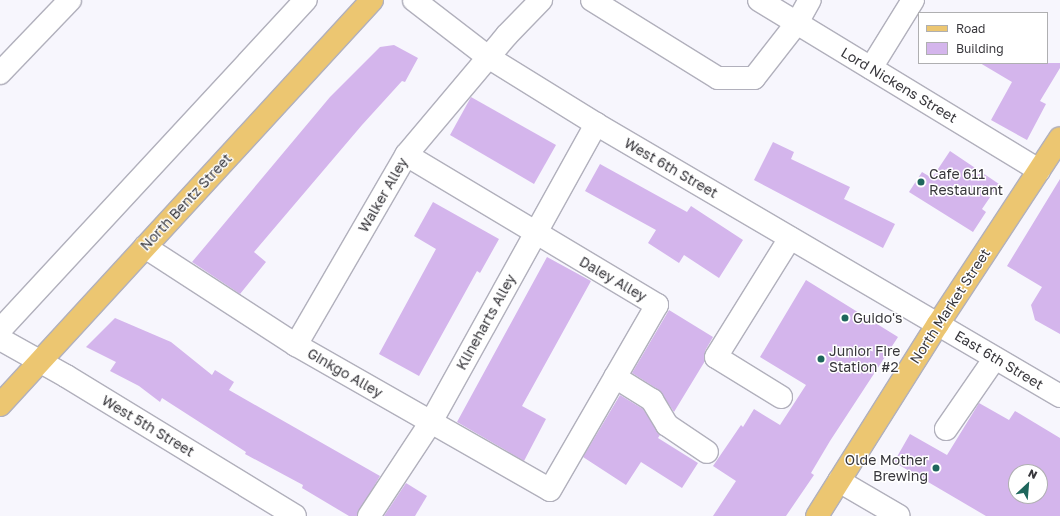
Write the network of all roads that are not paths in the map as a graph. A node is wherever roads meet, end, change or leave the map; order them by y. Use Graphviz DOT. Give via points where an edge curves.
graph roads {
  1 [pos="70,0"];
  2 [pos="306,0"];
  3 [pos="372,0"];
  4 [pos="414,0"];
  5 [pos="541,0"];
  6 [pos="592,0"];
  7 [pos="759,0"];
  8 [pos="810,0"];
  9 [pos="913,0"];
  10 [pos="796,23"];
  11 [pos="488,57"];
  12 [pos="871,68"];
  13 [pos="0,73"];
  14 [pos="596,124"];
  15 [pos="1057,148"];
  16 [pos="406,155"];
  17 [pos="1039,170"];
  18 [pos="535,233"];
  19 [pos="790,238"];
  20 [pos="145,247"];
  21 [pos="938,324"];
  22 [pos="0,330"];
  23 [pos="0,339"];
  24 [pos="296,345"];
  25 [pos="995,358"];
  26 [pos="39,362"];
  27 [pos="616,377"];
  28 [pos="1060,396"];
  29 [pos="781,397"];
  30 [pos="0,405"];
  31 [pos="431,422"];
  32 [pos="946,429"];
  33 [pos="707,452"];
  34 [pos="839,481"];
  35 [pos="550,490"];
  36 [pos="295,516"];
  37 [pos="369,516"];
  38 [pos="817,516"];
  39 [pos="899,516"];
  1 -- 13 [label="street"];
  2 -- 22 [label="street"];
  3 -- 20 [label="main road, North Bentz Street"];
  4 -- 11 [label="street, West 6th Street"];
  5 -- 11 [label="street, Walker Alley"];
  6 -- 10 [label="street" via="718,78 754,78"];
  7 -- 10 [label="street, Lord Nickens Street"];
  8 -- 10 [label="street"];
  9 -- 12 [label="street"];
  10 -- 12 [label="street, Lord Nickens Street"];
  11 -- 14 [label="street, West 6th Street"];
  11 -- 16 [label="street, Walker Alley"];
  12 -- 17 [label="street, Lord Nickens Street"];
  14 -- 18 [label="street, Klineharts Alley"];
  14 -- 19 [label="street, West 6th Street"];
  15 -- 17 [label="main road, North Market Street"];
  16 -- 18 [label="street, Daley Alley"];
  16 -- 24 [label="street, Walker Alley"];
  17 -- 21 [label="main road, North Market Street"];
  18 -- 27 [label="street, Daley Alley" via="657,305"];
  18 -- 31 [label="street, Klineharts Alley"];
  19 -- 21 [label="street, West 6th Street"];
  19 -- 29 [label="street" via="716,357"];
  20 -- 24 [label="street, Ginkgo Alley"];
  20 -- 26 [label="main road, North Bentz Street"];
  21 -- 25 [label="street, East 6th Street"];
  21 -- 34 [label="main road, North Market Street"];
  23 -- 26 [label="street, West 5th Street"];
  24 -- 31 [label="street, Ginkgo Alley"];
  25 -- 28 [label="street, East 6th Street"];
  25 -- 32 [label="street"];
  26 -- 30 [label="main road, North Bentz Street"];
  26 -- 36 [label="street, West 5th Street"];
  27 -- 33 [label="street" via="652,400 667,425"];
  27 -- 35 [label="street, Daley Alley"];
  31 -- 35 [label="street, Ginkgo Alley"];
  31 -- 37 [label="street, Klineharts Alley"];
  34 -- 38 [label="main road, North Market Street"];
  34 -- 39 [label="street"];
}
